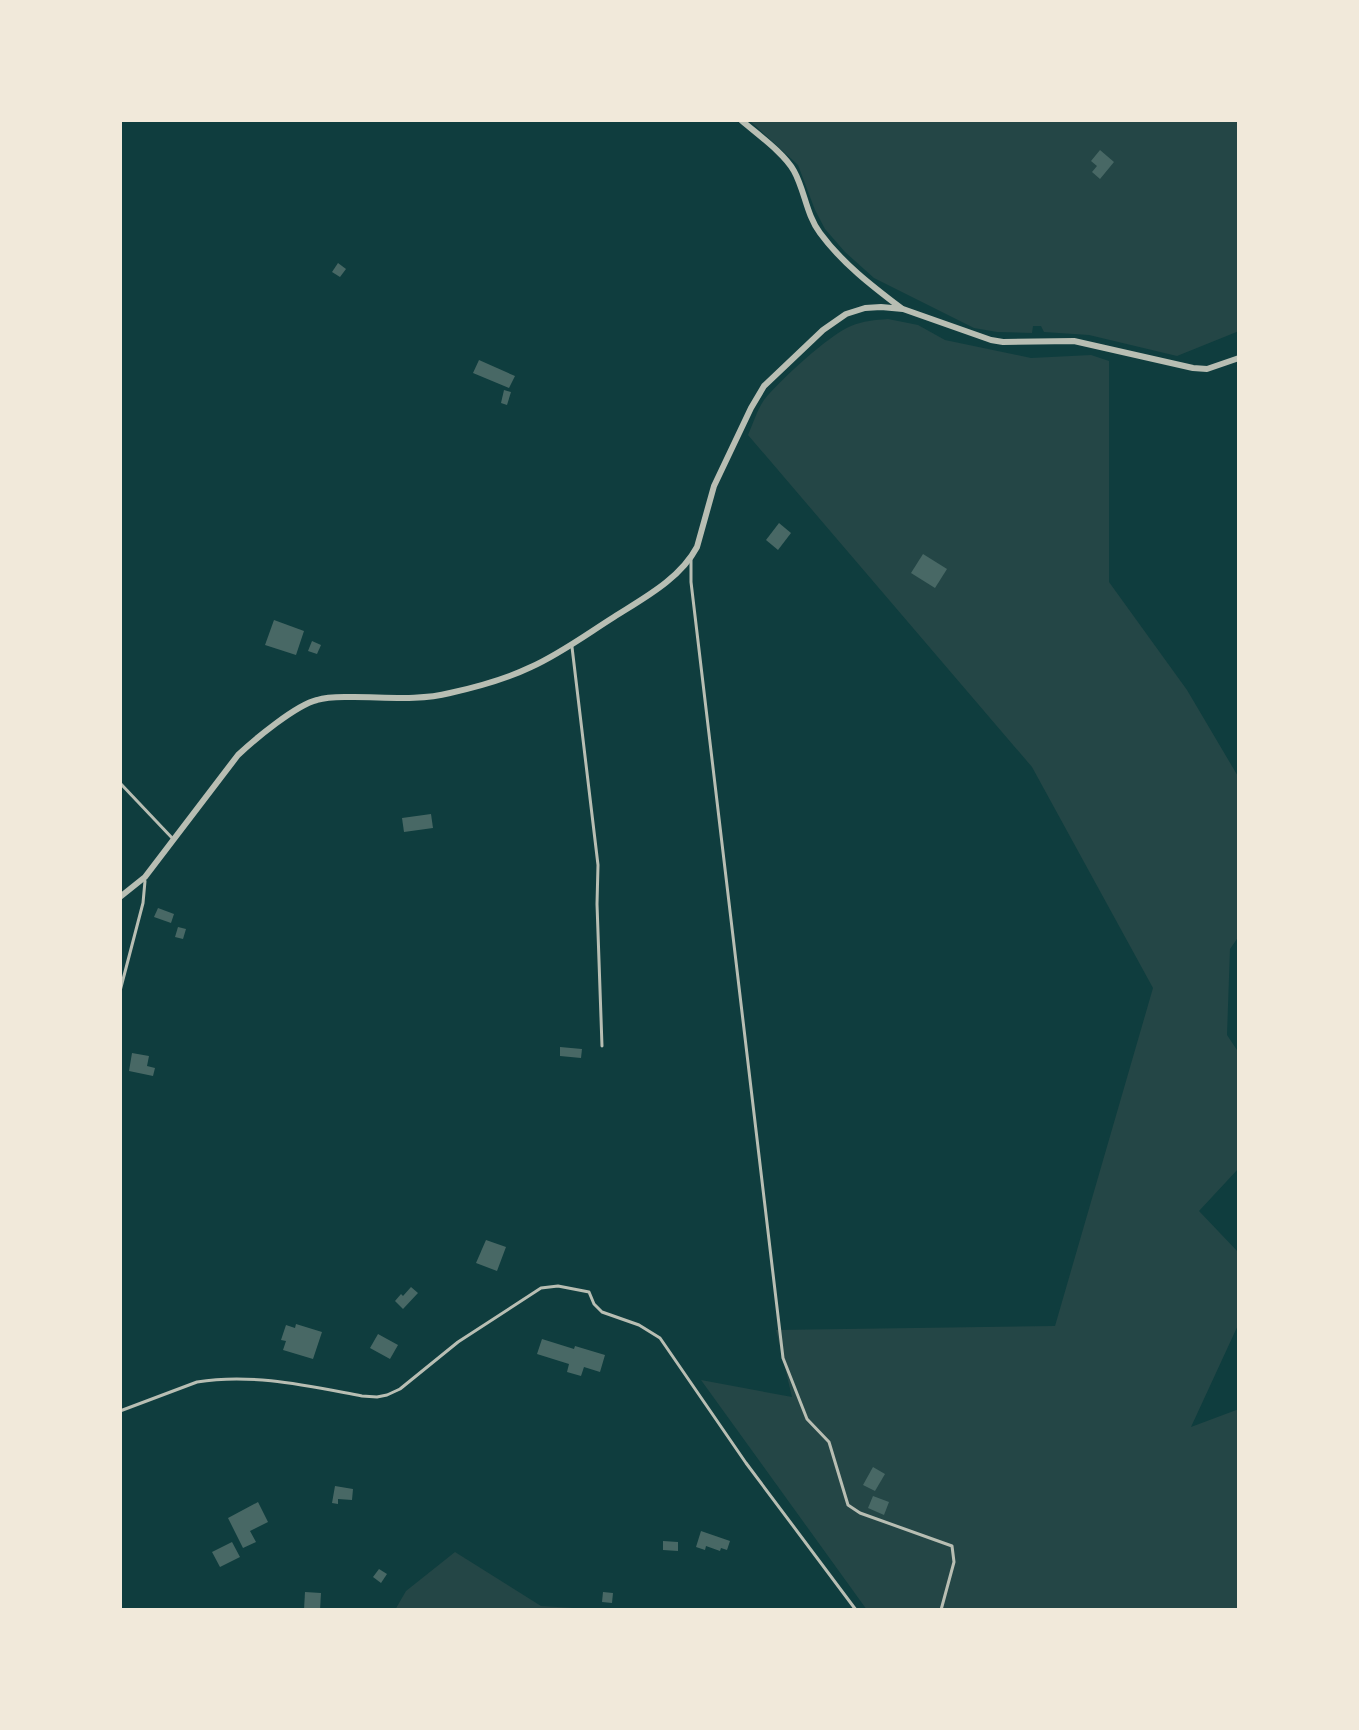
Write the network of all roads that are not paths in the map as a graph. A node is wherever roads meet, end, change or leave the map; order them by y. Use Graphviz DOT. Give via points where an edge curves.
graph roads {
  1 [pos="741,120"];
  2 [pos="903,309"];
  3 [pos="1239,358"];
  4 [pos="691,559"];
  5 [pos="572,643"];
  6 [pos="120,783"];
  7 [pos="174,840"];
  8 [pos="145,877"];
  9 [pos="120,897"];
  10 [pos="120,991"];
  11 [pos="602,1046"];
  12 [pos="120,1411"];
  13 [pos="856,1610"];
  14 [pos="941,1610"];
  1 -- 2 [label="street" via="793,170 819,232 870,285"];
  2 -- 3 [label="street" via="1003,342 1074,341 1207,369"];
  2 -- 4 [label="street" via="865,308 846,314 764,386 719,472"];
  4 -- 5 [label="street" via="634,605"];
  4 -- 14 [label="lane" via="783,1358 807,1419 829,1442 848,1505 952,1546 954,1562"];
  5 -- 7 [label="street" via="531,668 449,694 332,697 302,706 238,755"];
  5 -- 11 [label="lane" via="598,865"];
  6 -- 7 [label="lane"];
  7 -- 8 [label="street"];
  8 -- 9 [label="street"];
  8 -- 10 [label="lane"];
  12 -- 13 [label="lane" via="211,1380 268,1379 362,1396 387,1395 541,1288 589,1292 602,1312 660,1338"];
}
